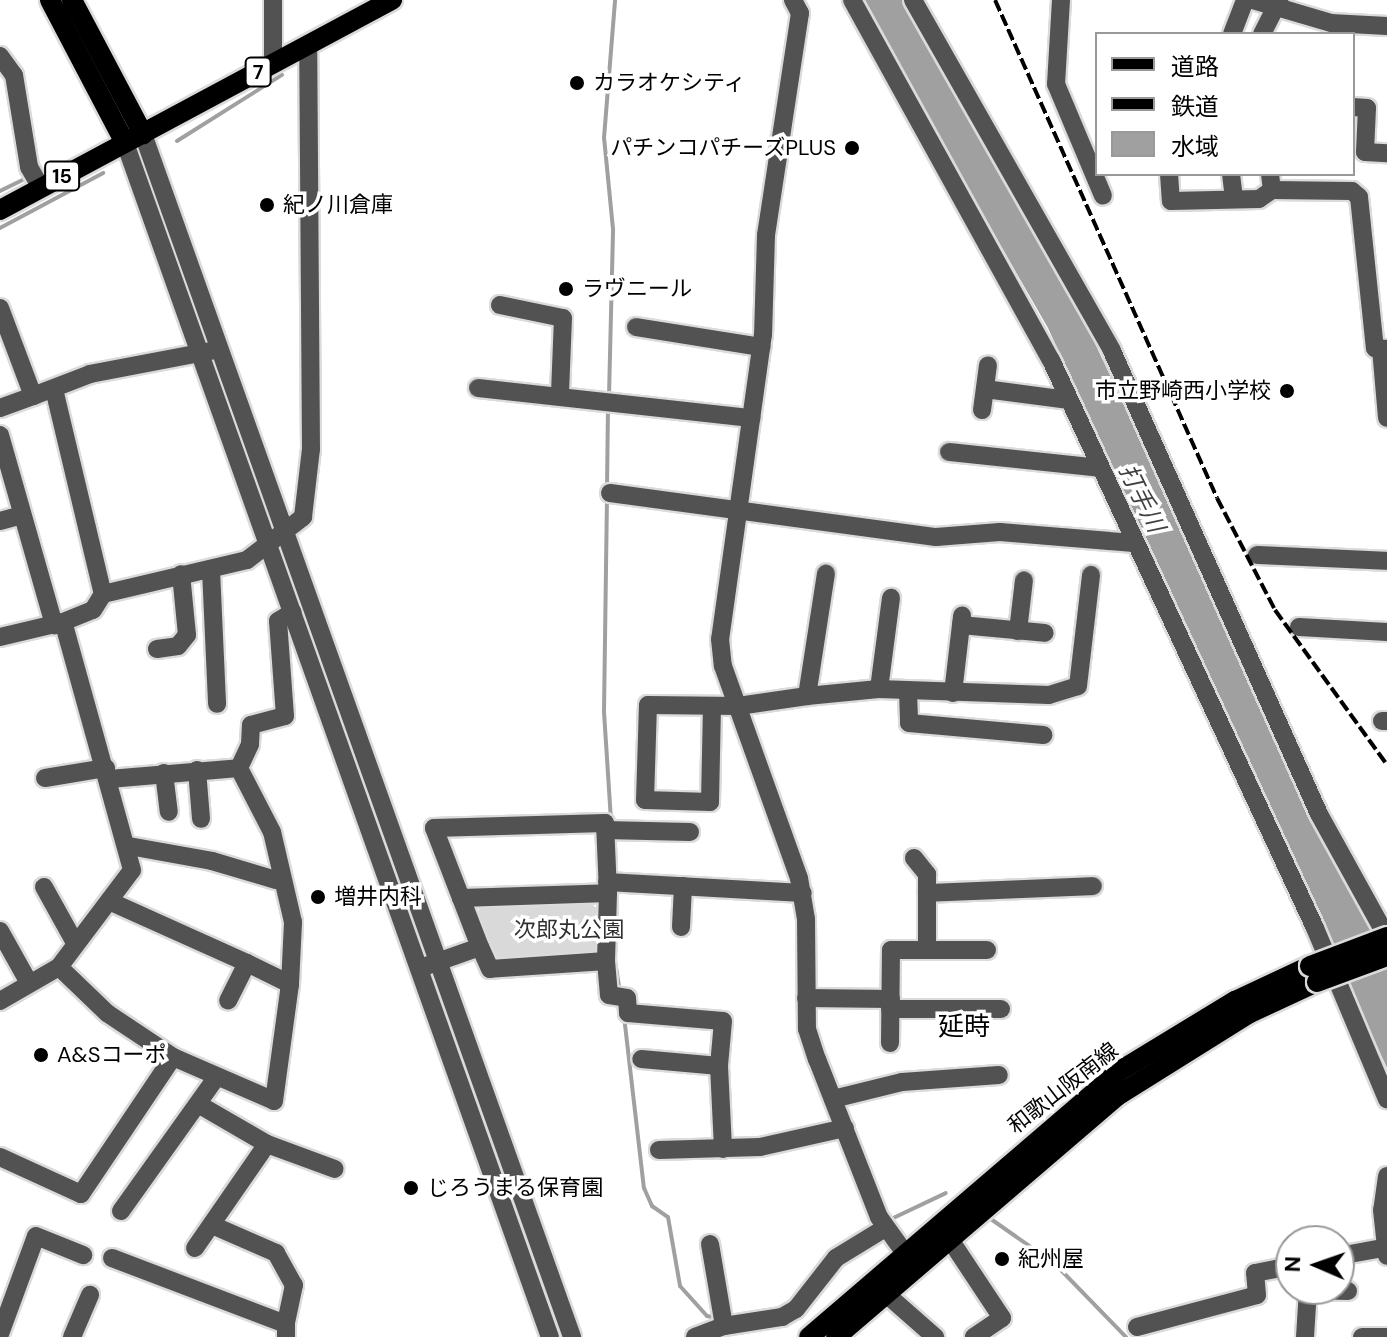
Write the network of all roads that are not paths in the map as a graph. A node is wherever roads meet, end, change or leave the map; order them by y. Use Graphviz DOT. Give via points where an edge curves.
graph roads {
  1 [pos="50,0"];
  2 [pos="72,0"];
  3 [pos="273,0"];
  4 [pos="392,0"];
  5 [pos="793,0"];
  6 [pos="852,0"];
  7 [pos="913,0"];
  8 [pos="1061,0"];
  9 [pos="1245,0"];
  10 [pos="1253,0"];
  11 [pos="1284,4"];
  12 [pos="1387,26"];
  13 [pos="1233,32"];
  14 [pos="1263,32"];
  15 [pos="308,44"];
  16 [pos="0,56"];
  17 [pos="273,63"];
  18 [pos="1360,108"];
  19 [pos="1387,108"];
  20 [pos="134,138"];
  21 [pos="1387,153"];
  22 [pos="1169,176"];
  23 [pos="1231,176"];
  24 [pos="1271,182"];
  25 [pos="41,188"];
  26 [pos="1103,196"];
  27 [pos="1234,199"];
  28 [pos="0,210"];
  29 [pos="500,305"];
  30 [pos="0,308"];
  31 [pos="636,327"];
  32 [pos="761,347"];
  33 [pos="220,349"];
  34 [pos="1384,349"];
  35 [pos="200,352"];
  36 [pos="988,365"];
  37 [pos="478,388"];
  38 [pos="54,389"];
  39 [pos="985,389"];
  40 [pos="560,394"];
  41 [pos="33,396"];
  42 [pos="1069,400"];
  43 [pos="0,408"];
  44 [pos="982,410"];
  45 [pos="751,418"];
  46 [pos="1387,418"];
  47 [pos="0,435"];
  48 [pos="949,452"];
  49 [pos="4,467"];
  50 [pos="1100,468"];
  51 [pos="610,493"];
  52 [pos="737,512"];
  53 [pos="22,515"];
  54 [pos="0,521"];
  55 [pos="285,530"];
  56 [pos="1134,543"];
  57 [pos="269,547"];
  58 [pos="1257,555"];
  59 [pos="1387,561"];
  60 [pos="211,570"];
  61 [pos="826,573"];
  62 [pos="181,574"];
  63 [pos="1091,575"];
  64 [pos="1024,580"];
  65 [pos="103,594"];
  66 [pos="891,598"];
  67 [pos="293,612"];
  68 [pos="58,624"];
  69 [pos="1299,627"];
  70 [pos="1018,631"];
  71 [pos="1387,632"];
  72 [pos="1045,633"];
  73 [pos="0,637"];
  74 [pos="157,649"];
  75 [pos="879,689"];
  76 [pos="908,691"];
  77 [pos="953,693"];
  78 [pos="344,696"];
  79 [pos="807,696"];
  80 [pos="325,703"];
  81 [pos="217,704"];
  82 [pos="712,706"];
  83 [pos="738,706"];
  84 [pos="1043,735"];
  85 [pos="239,768"];
  86 [pos="197,770"];
  87 [pos="164,773"];
  88 [pos="107,774"];
  89 [pos="45,778"];
  90 [pos="169,812"];
  91 [pos="201,819"];
  92 [pos="610,830"];
  93 [pos="690,832"];
  94 [pos="129,846"];
  95 [pos="914,858"];
  96 [pos="276,880"];
  97 [pos="610,885"];
  98 [pos="683,886"];
  99 [pos="1093,886"];
  100 [pos="44,887"];
  101 [pos="803,893"];
  102 [pos="927,893"];
  103 [pos="461,898"];
  104 [pos="109,901"];
  105 [pos="681,927"];
  106 [pos="0,931"];
  107 [pos="1387,937"];
  108 [pos="75,943"];
  109 [pos="480,947"];
  110 [pos="927,950"];
  111 [pos="987,950"];
  112 [pos="1387,956"];
  113 [pos="606,961"];
  114 [pos="438,962"];
  115 [pos="247,963"];
  116 [pos="59,967"];
  117 [pos="419,969"];
  118 [pos="1313,974"];
  119 [pos="28,981"];
  120 [pos="290,984"];
  121 [pos="806,998"];
  122 [pos="0,1001"];
  123 [pos="228,1001"];
  124 [pos="890,1004"];
  125 [pos="1001,1009"];
  126 [pos="890,1043"];
  127 [pos="173,1057"];
  128 [pos="641,1059"];
  129 [pos="719,1066"];
  130 [pos="999,1075"];
  131 [pos="215,1079"];
  132 [pos="833,1099"];
  133 [pos="1387,1099"];
  134 [pos="198,1104"];
  135 [pos="845,1128"];
  136 [pos="267,1144"];
  137 [pos="723,1149"];
  138 [pos="659,1150"];
  139 [pos="0,1157"];
  140 [pos="335,1169"];
  141 [pos="1387,1176"];
  142 [pos="121,1211"];
  143 [pos="882,1223"];
  144 [pos="212,1225"];
  145 [pos="949,1238"];
  146 [pos="710,1244"];
  147 [pos="195,1248"];
  148 [pos="1385,1252"];
  149 [pos="83,1255"];
  150 [pos="1355,1255"];
  151 [pos="112,1258"];
  152 [pos="909,1261"];
  153 [pos="1275,1269"];
  154 [pos="0,1281"];
  155 [pos="17,1290"];
  156 [pos="885,1293"];
  157 [pos="90,1295"];
  158 [pos="1307,1305"];
  159 [pos="723,1320"];
  160 [pos="1137,1327"];
  161 [pos="286,1330"];
  162 [pos="0,1334"];
  163 [pos="72,1337"];
  164 [pos="550,1337"];
  165 [pos="572,1337"];
  166 [pos="695,1337"];
  167 [pos="809,1337"];
  168 [pos="836,1337"];
  169 [pos="935,1337"];
  170 [pos="974,1337"];
  171 [pos="1305,1337"];
  172 [pos="1362,1337"];
  173 [pos="1387,1337"];
  1 -- 20 [label="main road"];
  2 -- 20 [label="main road"];
  3 -- 17 [label="street"];
  4 -- 15 [label="main road, 7"];
  5 -- 32 [label="street" via="800,13 766,235"];
  6 -- 42 [label="street"];
  7 -- 107 [label="street" via="1112,351 1319,814"];
  8 -- 26 [label="street" via="1056,84"];
  9 -- 13 [label="street"];
  10 -- 11 [label="street"];
  11 -- 12 [label="street" via="1331,23"];
  11 -- 14 [label="street"];
  15 -- 17 [label="main road, 7"];
  15 -- 55 [label="street" via="311,449 303,517"];
  16 -- 25 [label="street" via="14,75 29,167"];
  17 -- 20 [label="main road, 7"];
  18 -- 19 [label="street"];
  18 -- 21 [label="street" via="1365,152"];
  20 -- 25 [label="main road, 15"];
  20 -- 33 [label="street"];
  20 -- 35 [label="street"];
  22 -- 27 [label="street" via="1171,201"];
  23 -- 27 [label="street"];
  24 -- 27 [label="street" via="1259,199"];
  24 -- 34 [label="street" via="1352,191 1359,197 1375,348"];
  25 -- 28 [label="main road, 15"];
  29 -- 40 [label="street" via="563,318"];
  30 -- 41 [label="street"];
  31 -- 32 [label="street"];
  32 -- 45 [label="street"];
  33 -- 35 [label="street"];
  33 -- 55 [label="street"];
  34 -- 46 [label="street"];
  35 -- 38 [label="street" via="103,370"];
  35 -- 57 [label="street"];
  36 -- 39 [label="street"];
  37 -- 40 [label="street"];
  38 -- 41 [label="street"];
  38 -- 65 [label="street"];
  39 -- 42 [label="street"];
  39 -- 44 [label="street"];
  40 -- 45 [label="street"];
  41 -- 43 [label="street"];
  42 -- 50 [label="street"];
  45 -- 52 [label="street"];
  47 -- 49 [label="street"];
  48 -- 50 [label="street"];
  49 -- 53 [label="street"];
  50 -- 56 [label="street"];
  51 -- 52 [label="street"];
  52 -- 56 [label="street" via="936,537 1000,532"];
  52 -- 83 [label="street" via="720,639 723,666"];
  53 -- 54 [label="street"];
  53 -- 68 [label="street"];
  55 -- 57 [label="street"];
  55 -- 78 [label="street"];
  56 -- 133 [label="street" via="1315,928"];
  57 -- 60 [label="street"];
  57 -- 67 [label="street"];
  58 -- 59 [label="street"];
  60 -- 62 [label="street"];
  60 -- 81 [label="street"];
  61 -- 79 [label="street"];
  62 -- 65 [label="street"];
  62 -- 74 [label="street" via="187,635 178,646"];
  63 -- 77 [label="street" via="1078,686 1049,695"];
  64 -- 70 [label="street"];
  65 -- 68 [label="street" via="93,610"];
  66 -- 75 [label="street"];
  67 -- 80 [label="street"];
  67 -- 85 [label="street" via="278,621 285,716 251,725 250,744"];
  68 -- 73 [label="street"];
  68 -- 88 [label="street"];
  69 -- 71 [label="street"];
  70 -- 72 [label="street"];
  70 -- 77 [label="street" via="961,621"];
  75 -- 76 [label="street"];
  75 -- 79 [label="street"];
  76 -- 77 [label="street"];
  76 -- 84 [label="street" via="909,723"];
  78 -- 80 [label="street"];
  78 -- 114 [label="street"];
  79 -- 83 [label="street"];
  80 -- 117 [label="street"];
  82 -- 82 [label="street" via="648,705 645,800 710,802"];
  82 -- 83 [label="street"];
  83 -- 101 [label="street"];
  85 -- 86 [label="street"];
  85 -- 120 [label="street" via="272,832 293,922"];
  86 -- 87 [label="street"];
  86 -- 91 [label="street"];
  87 -- 88 [label="street"];
  87 -- 90 [label="street"];
  88 -- 89 [label="street"];
  88 -- 94 [label="street"];
  92 -- 93 [label="street"];
  92 -- 97 [label="street"];
  92 -- 103 [label="street" via="605,823 434,828"];
  94 -- 96 [label="street" via="197,857"];
  94 -- 104 [label="street" via="132,870"];
  95 -- 102 [label="street" via="927,874"];
  97 -- 98 [label="street"];
  97 -- 103 [label="street"];
  97 -- 113 [label="street"];
  98 -- 101 [label="street"];
  98 -- 105 [label="street"];
  99 -- 102 [label="street"];
  100 -- 108 [label="street"];
  101 -- 121 [label="street"];
  102 -- 110 [label="street"];
  103 -- 109 [label="street"];
  104 -- 108 [label="street"];
  104 -- 115 [label="street"];
  106 -- 119 [label="street"];
  107 -- 118 [label="main road, 和歌山阪南線, bridge"];
  108 -- 116 [label="street"];
  109 -- 113 [label="street" via="490,969"];
  109 -- 114 [label="street"];
  110 -- 111 [label="street"];
  110 -- 124 [label="street" via="891,950"];
  112 -- 118 [label="main road, 和歌山阪南線, bridge"];
  113 -- 129 [label="street" via="609,995 618,997 628,1013 723,1021"];
  114 -- 117 [label="street"];
  114 -- 165 [label="street"];
  115 -- 120 [label="street"];
  115 -- 123 [label="street"];
  116 -- 119 [label="street"];
  116 -- 127 [label="street" via="107,1013"];
  117 -- 164 [label="street"];
  118 -- 145 [label="main road, 和歌山阪南線" via="1154,1069 1074,1128"];
  118 -- 152 [label="main road, 和歌山阪南線" via="1235,1001 1118,1072"];
  119 -- 122 [label="street"];
  120 -- 131 [label="street" via="274,1101"];
  121 -- 124 [label="street"];
  121 -- 132 [label="street" via="807,1029"];
  124 -- 125 [label="street"];
  124 -- 126 [label="street"];
  127 -- 131 [label="street"];
  127 -- 139 [label="street" via="81,1194"];
  128 -- 129 [label="street"];
  129 -- 137 [label="street"];
  130 -- 132 [label="street" via="902,1082"];
  131 -- 134 [label="street"];
  132 -- 135 [label="street"];
  134 -- 136 [label="street"];
  134 -- 142 [label="street"];
  135 -- 137 [label="street"];
  135 -- 143 [label="street"];
  136 -- 140 [label="street"];
  136 -- 144 [label="street"];
  137 -- 138 [label="street"];
  141 -- 148 [label="street"];
  143 -- 152 [label="street"];
  143 -- 159 [label="street" via="836,1258 796,1309 782,1317"];
  144 -- 147 [label="street"];
  144 -- 161 [label="street" via="276,1253 294,1285"];
  145 -- 152 [label="main road, 和歌山阪南線"];
  145 -- 170 [label="street" via="1002,1318"];
  146 -- 159 [label="street"];
  148 -- 150 [label="street"];
  149 -- 155 [label="street" via="36,1236"];
  151 -- 161 [label="street"];
  152 -- 156 [label="main road, 和歌山阪南線"];
  152 -- 167 [label="main road, 和歌山阪南線"];
  153 -- 160 [label="street" via="1255,1273 1257,1295"];
  154 -- 155 [label="street"];
  155 -- 162 [label="street"];
  156 -- 168 [label="main road, 和歌山阪南線"];
  156 -- 169 [label="street"];
  157 -- 163 [label="street"];
  158 -- 171 [label="street"];
  159 -- 166 [label="street"];
  172 -- 173 [label="street"];
}
